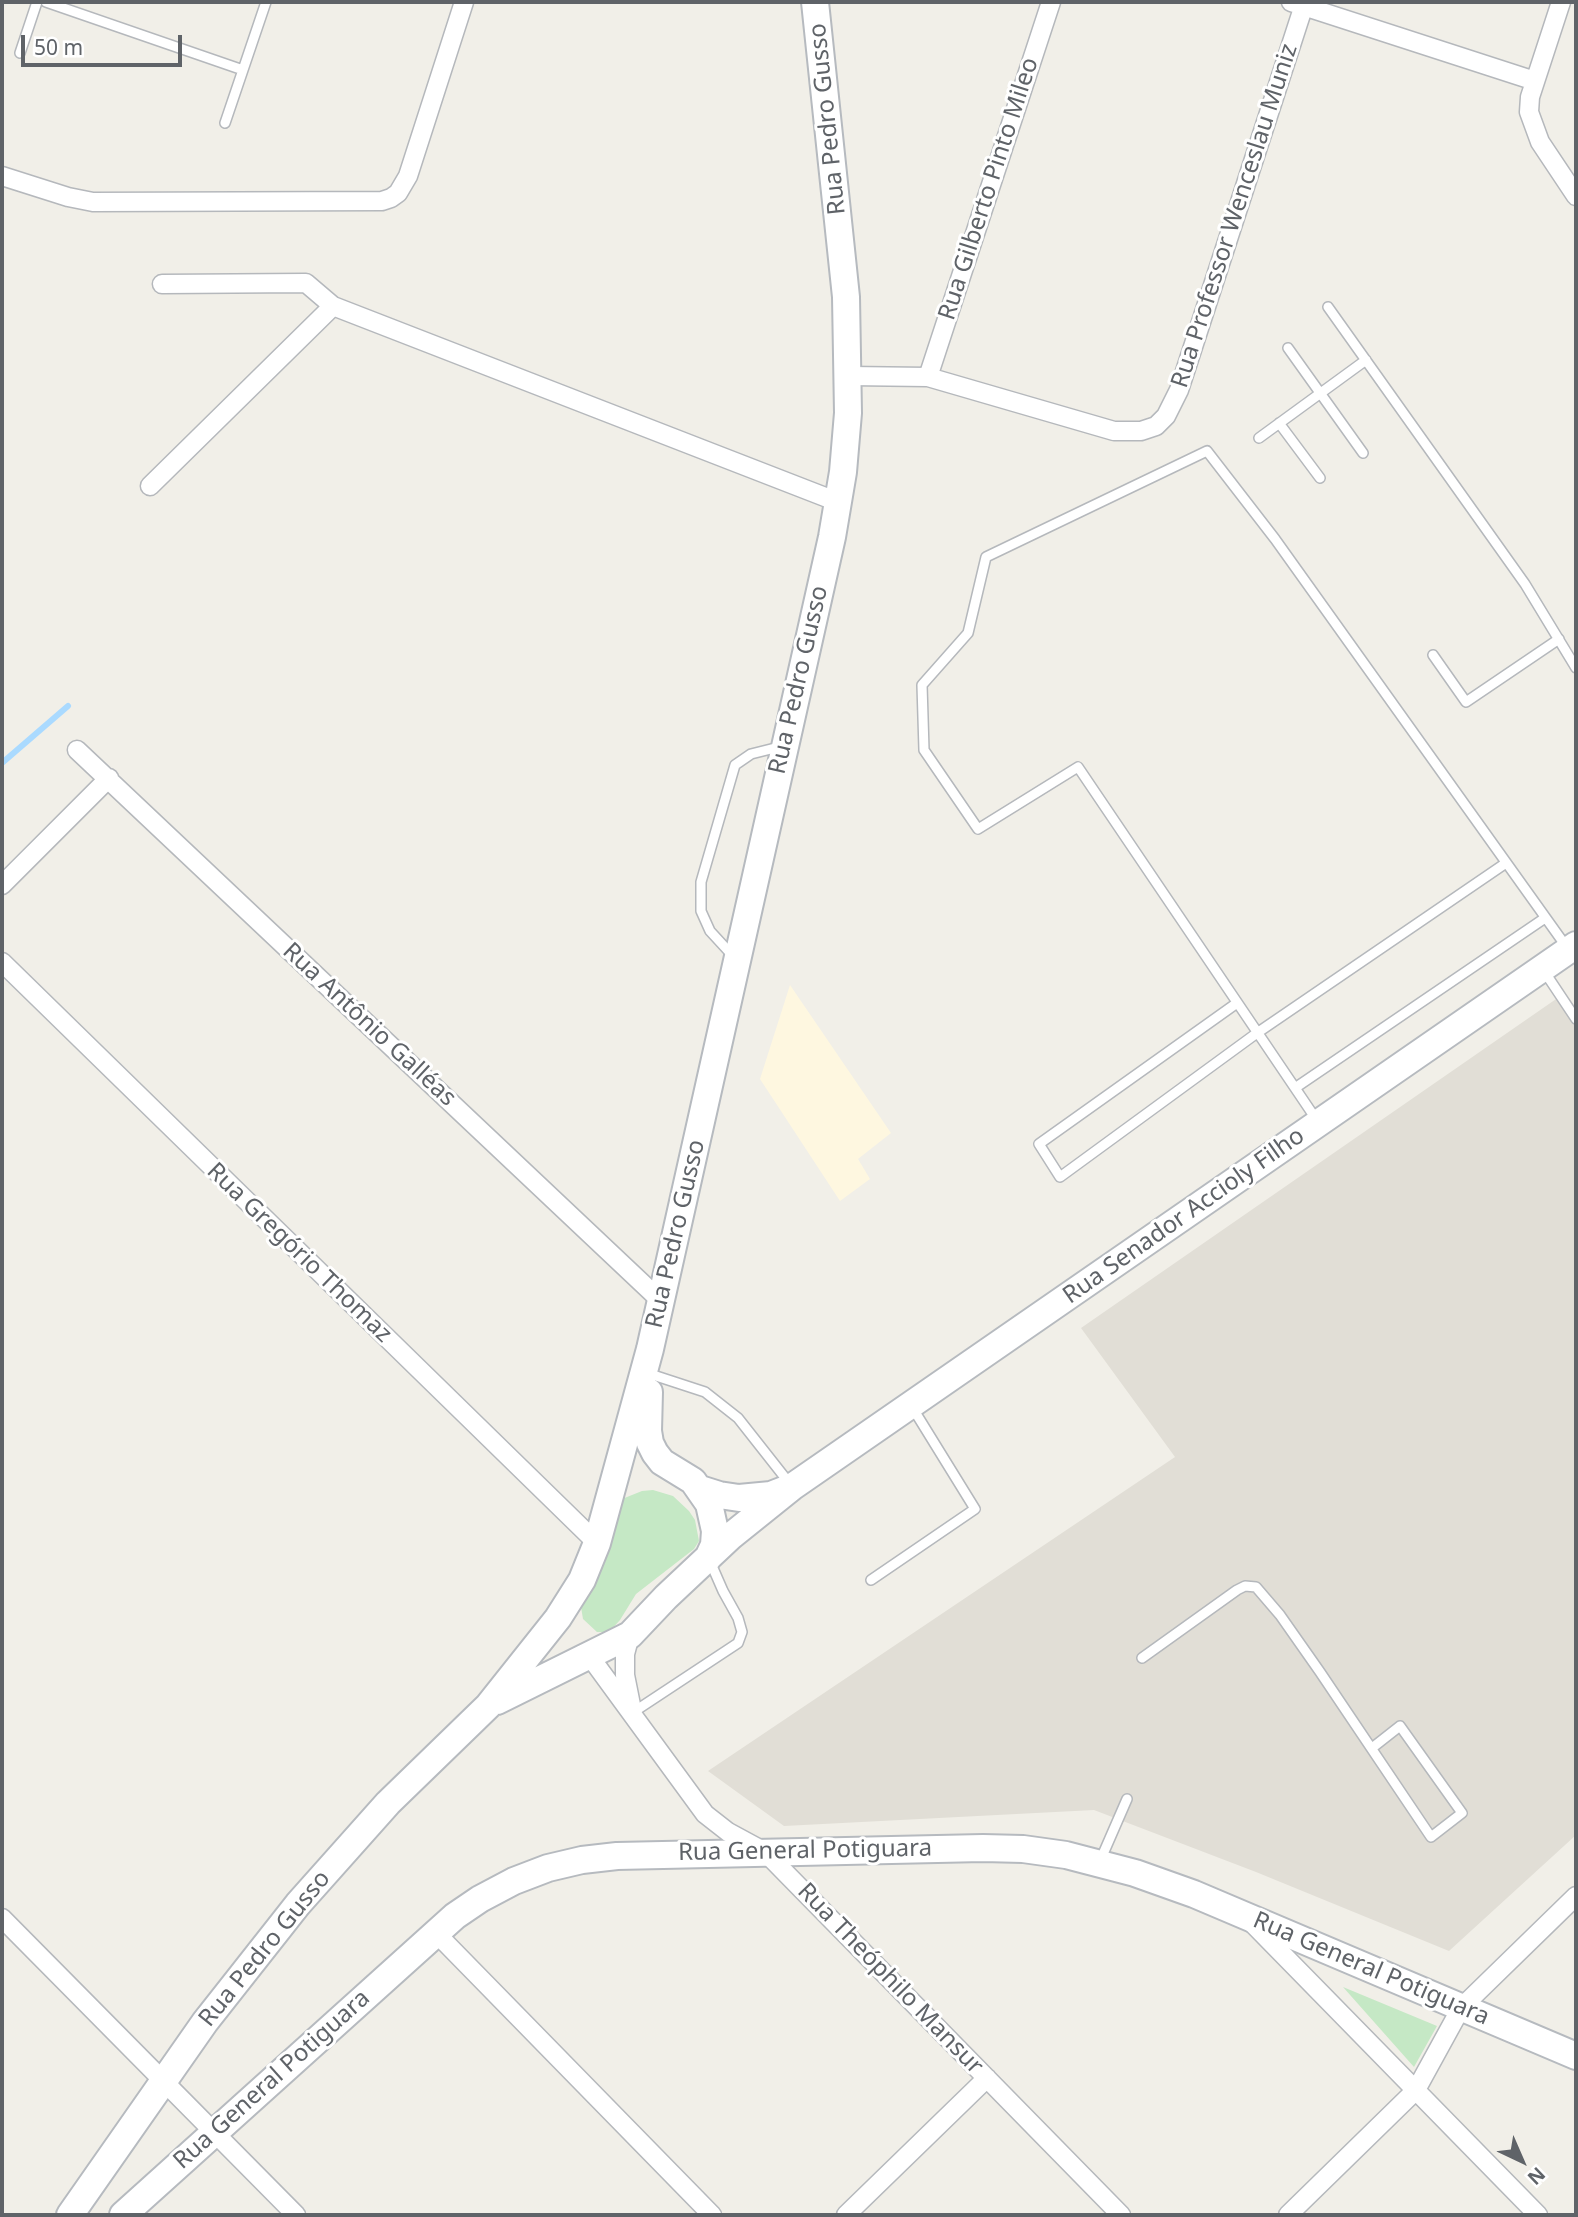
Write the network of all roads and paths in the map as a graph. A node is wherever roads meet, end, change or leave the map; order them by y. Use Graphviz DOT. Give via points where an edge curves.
graph roads {
  1 [pos="37,2"];
  2 [pos="46,2"];
  3 [pos="265,2"];
  4 [pos="464,2"];
  5 [pos="815,2"];
  6 [pos="1051,2"];
  7 [pos="1561,2"];
  8 [pos="1300,3"];
  9 [pos="20,53"];
  10 [pos="243,70"];
  11 [pos="1535,81"];
  12 [pos="225,123"];
  13 [pos="2,176"];
  14 [pos="1576,196"];
  15 [pos="162,284"];
  16 [pos="333,306"];
  17 [pos="1328,307"];
  18 [pos="1288,348"];
  19 [pos="1366,360"];
  20 [pos="849,376"];
  21 [pos="928,377"];
  22 [pos="1321,394"];
  23 [pos="1279,423"];
  24 [pos="1259,438"];
  25 [pos="1363,453"];
  26 [pos="1320,478"];
  27 [pos="150,486"];
  28 [pos="838,502"];
  29 [pos="1559,639"];
  30 [pos="1433,654"];
  31 [pos="1576,668"];
  32 [pos="785,746"];
  33 [pos="76,750"];
  34 [pos="109,778"];
  35 [pos="1506,863"];
  36 [pos="2,885"];
  37 [pos="1545,918"];
  38 [pos="1573,948"];
  39 [pos="737,961"];
  40 [pos="2,962"];
  41 [pos="1543,968"];
  42 [pos="1237,1003"];
  43 [pos="1576,1019"];
  44 [pos="1257,1033"];
  45 [pos="1295,1088"];
  46 [pos="1319,1123"];
  47 [pos="661,1301"];
  48 [pos="650,1361"];
  49 [pos="911,1406"];
  50 [pos="671,1468"];
  51 [pos="615,1474"];
  52 [pos="792,1487"];
  53 [pos="700,1489"];
  54 [pos="597,1543"];
  55 [pos="708,1558"];
  56 [pos="871,1580"];
  57 [pos="558,1618"];
  58 [pos="630,1635"];
  59 [pos="587,1654"];
  60 [pos="1142,1658"];
  61 [pos="488,1706"];
  62 [pos="632,1713"];
  63 [pos="1373,1748"];
  64 [pos="1127,1799"];
  65 [pos="765,1852"];
  66 [pos="1100,1863"];
  67 [pos="1576,1896"];
  68 [pos="1244,1915"];
  69 [pos="2,1918"];
  70 [pos="435,1932"];
  71 [pos="1461,2008"];
  72 [pos="1576,2056"];
  73 [pos="987,2078"];
  74 [pos="163,2080"];
  75 [pos="1416,2091"];
  76 [pos="215,2133"];
  77 [pos="71,2215"];
  78 [pos="123,2215"];
  79 [pos="296,2215"];
  80 [pos="712,2215"];
  81 [pos="846,2215"];
  82 [pos="1121,2215"];
  83 [pos="1288,2215"];
  84 [pos="1538,2215"];
  1 -- 9 [label="lane"];
  2 -- 10 [label="lane"];
  3 -- 10 [label="lane"];
  4 -- 13 [label="street" via="408,176 398,193 382,201 93,202"];
  5 -- 20 [label="main road, Rua Pedro Gusso" via="843,252"];
  6 -- 21 [label="street, Rua Gilberto Pinto Mileo"];
  7 -- 11 [label="street"];
  8 -- 11 [label="street"];
  8 -- 21 [label="street, Rua Professor Wenceslau Muniz" via="1179,390 1156,426 1114,431"];
  10 -- 12 [label="lane"];
  11 -- 14 [label="street" via="1530,97 1533,127"];
  15 -- 16 [label="street" via="306,283"];
  16 -- 27 [label="street"];
  16 -- 28 [label="street"];
  17 -- 19 [label="lane"];
  18 -- 22 [label="lane"];
  19 -- 22 [label="lane"];
  19 -- 29 [label="lane"];
  20 -- 21 [label="street"];
  20 -- 28 [label="main road, Rua Pedro Gusso"];
  22 -- 23 [label="lane"];
  22 -- 25 [label="lane"];
  23 -- 24 [label="lane"];
  23 -- 26 [label="lane"];
  28 -- 32 [label="main road, Rua Pedro Gusso"];
  29 -- 30 [label="lane" via="1466,702"];
  29 -- 31 [label="lane"];
  32 -- 39 [label="main road, Rua Pedro Gusso"];
  32 -- 39 [label="lane" via="751,754 735,765 701,882 701,911 710,931"];
  33 -- 34 [label="street, Rua Antônio Galléas"];
  34 -- 36 [label="street"];
  34 -- 47 [label="street, Rua Antônio Galléas"];
  35 -- 37 [label="lane"];
  35 -- 42 [label="lane" via="1208,451 986,557 968,633 922,685 924,750 978,829 1077,767"];
  35 -- 44 [label="lane"];
  37 -- 38 [label="lane"];
  37 -- 45 [label="lane"];
  38 -- 41 [label="main road, Rua Senador Accioly Filho"];
  39 -- 47 [label="main road, Rua Pedro Gusso"];
  40 -- 54 [label="street, Rua Gregório Thomaz"];
  41 -- 43 [label="lane"];
  41 -- 46 [label="main road, Rua Senador Accioly Filho"];
  42 -- 44 [label="lane"];
  42 -- 44 [label="lane" via="1039,1144 1060,1177"];
  44 -- 45 [label="lane"];
  45 -- 46 [label="lane"];
  46 -- 49 [label="main road, Rua Senador Accioly Filho"];
  47 -- 48 [label="main road, Rua Pedro Gusso"];
  48 -- 50 [label="main road, Rua Pedro Gusso" via="650,1443"];
  48 -- 51 [label="main road, Rua Pedro Gusso"];
  48 -- 52 [label="lane" via="705,1392 738,1418"];
  49 -- 52 [label="main road, Rua Senador Accioly Filho"];
  49 -- 56 [label="lane" via="975,1509"];
  50 -- 51 [label="main road" via="640,1465"];
  50 -- 53 [label="main road, Rua Pedro Gusso"];
  51 -- 54 [label="main road, Rua Pedro Gusso"];
  52 -- 53 [label="main road, Rua Senador Accioly Filho" via="771,1495 739,1498"];
  52 -- 55 [label="main road, Rua Senador Accioly Filho"];
  53 -- 55 [label="main road, Rua Pedro Gusso" via="714,1517 714,1545"];
  54 -- 57 [label="main road, Rua Pedro Gusso" via="582,1580"];
  55 -- 58 [label="main road, Rua Pedro Gusso"];
  55 -- 62 [label="lane" via="738,1618 742,1632 738,1643"];
  57 -- 59 [label="main road" via="566,1642"];
  57 -- 61 [label="main road, Rua Pedro Gusso"];
  58 -- 59 [label="main road, Rua Pedro Gusso"];
  58 -- 62 [label="street, Rua Theóphilo Mansur" via="625,1675"];
  59 -- 61 [label="main road, Rua Pedro Gusso"];
  59 -- 62 [label="street, Rua Theóphilo Mansur"];
  60 -- 63 [label="lane" via="1222,1600 1245,1586 1256,1587"];
  61 -- 74 [label="main road, Rua Pedro Gusso" via="388,1803 298,1904"];
  62 -- 65 [label="street, Rua Theóphilo Mansur" via="705,1814"];
  63 -- 63 [label="lane" via="1431,1837 1462,1813 1400,1726"];
  64 -- 66 [label="lane"];
  65 -- 66 [label="main road, Rua General Potiguara" via="996,1848"];
  65 -- 70 [label="main road, Rua General Potiguara" via="617,1856 548,1868 480,1899"];
  65 -- 73 [label="street, Rua Theóphilo Mansur"];
  66 -- 68 [label="main road, Rua General Potiguara"];
  67 -- 71 [label="street"];
  68 -- 71 [label="main road, Rua General Potiguara"];
  68 -- 75 [label="street"];
  69 -- 74 [label="street"];
  70 -- 76 [label="main road, Rua General Potiguara"];
  70 -- 80 [label="street"];
  71 -- 72 [label="main road, Rua General Potiguara"];
  71 -- 75 [label="street"];
  73 -- 81 [label="street"];
  73 -- 82 [label="street, Rua Theóphilo Mansur"];
  74 -- 76 [label="street"];
  74 -- 77 [label="main road, Rua Pedro Gusso"];
  75 -- 83 [label="street"];
  75 -- 84 [label="street"];
  76 -- 78 [label="main road, Rua General Potiguara"];
  76 -- 79 [label="street"];
}
